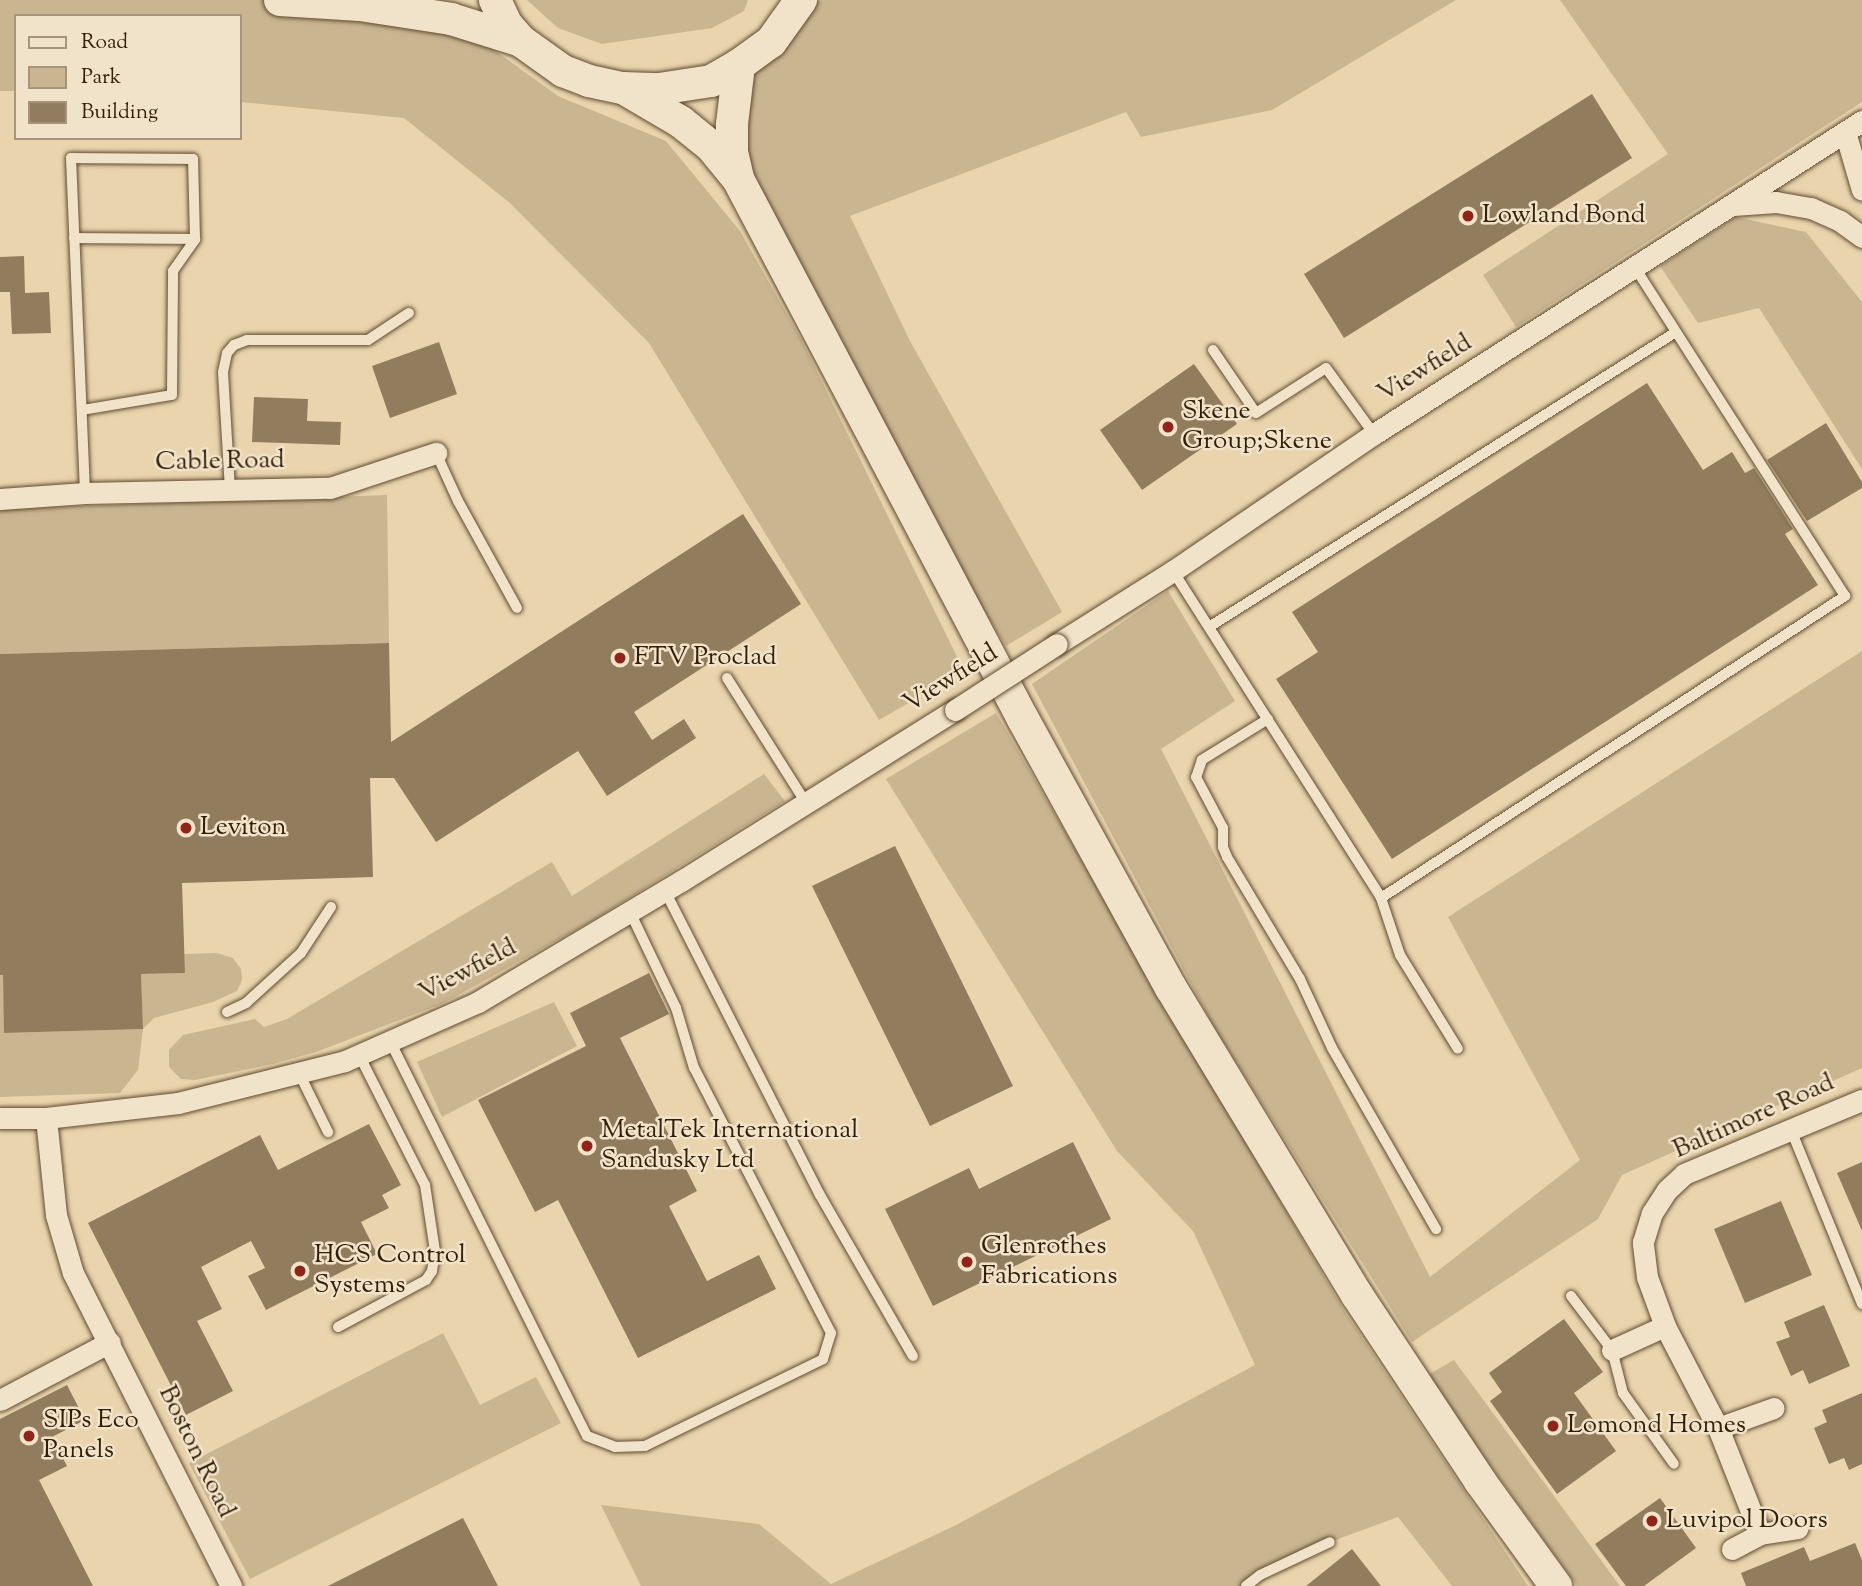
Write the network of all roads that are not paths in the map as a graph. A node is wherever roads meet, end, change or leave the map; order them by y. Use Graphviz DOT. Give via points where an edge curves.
graph roads {
  1 [pos="280,0"];
  2 [pos="495,0"];
  3 [pos="822,0"];
  4 [pos="795,10"];
  5 [pos="521,41"];
  6 [pos="740,65"];
  7 [pos="623,88"];
  8 [pos="1853,127"];
  9 [pos="738,180"];
  10 [pos="1862,190"];
  11 [pos="1728,206"];
  12 [pos="1862,237"];
  13 [pos="74,238"];
  14 [pos="195,239"];
  15 [pos="1636,268"];
  16 [pos="409,313"];
  17 [pos="1676,332"];
  18 [pos="1213,349"];
  19 [pos="82,410"];
  20 [pos="1374,435"];
  21 [pos="436,453"];
  22 [pos="230,490"];
  23 [pos="85,493"];
  24 [pos="0,499"];
  25 [pos="1173,571"];
  26 [pos="517,608"];
  27 [pos="1209,626"];
  28 [pos="727,678"];
  29 [pos="1268,719"];
  30 [pos="806,803"];
  31 [pos="665,891"];
  32 [pos="1381,898"];
  33 [pos="331,906"];
  34 [pos="630,912"];
  35 [pos="227,1012"];
  36 [pos="390,1041"];
  37 [pos="1458,1049"];
  38 [pos="359,1055"];
  39 [pos="299,1073"];
  40 [pos="1862,1100"];
  41 [pos="0,1118"];
  42 [pos="46,1118"];
  43 [pos="1791,1130"];
  44 [pos="328,1132"];
  45 [pos="1436,1229"];
  46 [pos="1571,1296"];
  47 [pos="1862,1304"];
  48 [pos="1665,1326"];
  49 [pos="338,1327"];
  50 [pos="110,1342"];
  51 [pos="1612,1350"];
  52 [pos="913,1356"];
  53 [pos="0,1400"];
  54 [pos="1774,1408"];
  55 [pos="1718,1428"];
  56 [pos="1674,1464"];
  57 [pos="1798,1528"];
  58 [pos="1760,1534"];
  59 [pos="1330,1542"];
  60 [pos="1732,1549"];
  61 [pos="231,1586"];
  62 [pos="1246,1586"];
  63 [pos="1556,1586"];
  1 -- 5 [label="main road" via="360,5 451,19"];
  2 -- 5 [label="main road" via="506,24"];
  3 -- 4 [label="main road"];
  4 -- 6 [label="main road" via="771,42"];
  5 -- 7 [label="main road" via="563,71"];
  6 -- 7 [label="main road" via="711,81 686,87"];
  6 -- 9 [label="main road" via="732,124"];
  7 -- 9 [label="main road" via="681,122 711,146"];
  8 -- 10 [label="street"];
  8 -- 11 [label="street, Viewfield"];
  9 -- 63 [label="main road" via="1171,988 1364,1306"];
  11 -- 12 [label="street" via="1776,202 1811,208"];
  11 -- 15 [label="street, Viewfield"];
  13 -- 14 [label="lane"];
  13 -- 14 [label="lane" via="71,158 193,159"];
  13 -- 19 [label="lane"];
  14 -- 19 [label="lane" via="173,271 172,396"];
  15 -- 17 [label="lane"];
  15 -- 20 [label="street, Viewfield"];
  16 -- 22 [label="lane" via="369,340 247,340 234,345 223,372"];
  17 -- 27 [label="lane"];
  17 -- 32 [label="lane" via="1845,596"];
  18 -- 20 [label="lane" via="1256,413 1326,368"];
  19 -- 23 [label="lane"];
  20 -- 25 [label="street, Viewfield"];
  21 -- 22 [label="street, Cable Road" via="330,488"];
  21 -- 26 [label="lane"];
  22 -- 23 [label="street, Cable Road"];
  23 -- 24 [label="street, Cable Road"];
  25 -- 27 [label="lane"];
  25 -- 30 [label="street, Viewfield, bridge"];
  27 -- 29 [label="lane"];
  28 -- 30 [label="lane"];
  29 -- 32 [label="lane"];
  29 -- 45 [label="lane" via="1202,760 1196,777 1223,828 1227,857 1300,979 1332,1048"];
  30 -- 31 [label="street, Viewfield"];
  31 -- 34 [label="street, Viewfield"];
  31 -- 52 [label="lane" via="820,1195"];
  32 -- 37 [label="lane" via="1400,955"];
  33 -- 35 [label="lane" via="301,953 246,1003"];
  34 -- 36 [label="street, Viewfield" via="478,1002"];
  34 -- 36 [label="lane" via="676,1008 694,1069 831,1332 823,1359 645,1446 615,1447 587,1436"];
  36 -- 38 [label="street, Viewfield"];
  38 -- 39 [label="street, Viewfield"];
  38 -- 49 [label="lane" via="425,1185 435,1251 426,1280"];
  39 -- 42 [label="street, Viewfield" via="178,1103"];
  39 -- 44 [label="lane"];
  40 -- 43 [label="street, Baltimore Road"];
  41 -- 42 [label="street, Viewfield"];
  42 -- 50 [label="street, Boston Road" via="56,1215 73,1273"];
  43 -- 47 [label="lane"];
  43 -- 48 [label="street, Baltimore Road" via="1684,1174 1652,1213 1643,1242 1647,1277"];
  46 -- 51 [label="lane"];
  48 -- 51 [label="street"];
  48 -- 55 [label="street, Baltimore Road"];
  50 -- 53 [label="street"];
  50 -- 61 [label="street, Boston Road"];
  51 -- 56 [label="lane" via="1623,1393"];
  54 -- 55 [label="street"];
  55 -- 58 [label="street, Baltimore Road"];
  57 -- 58 [label="street"];
  58 -- 60 [label="street"];
  59 -- 62 [label="lane"];
}
